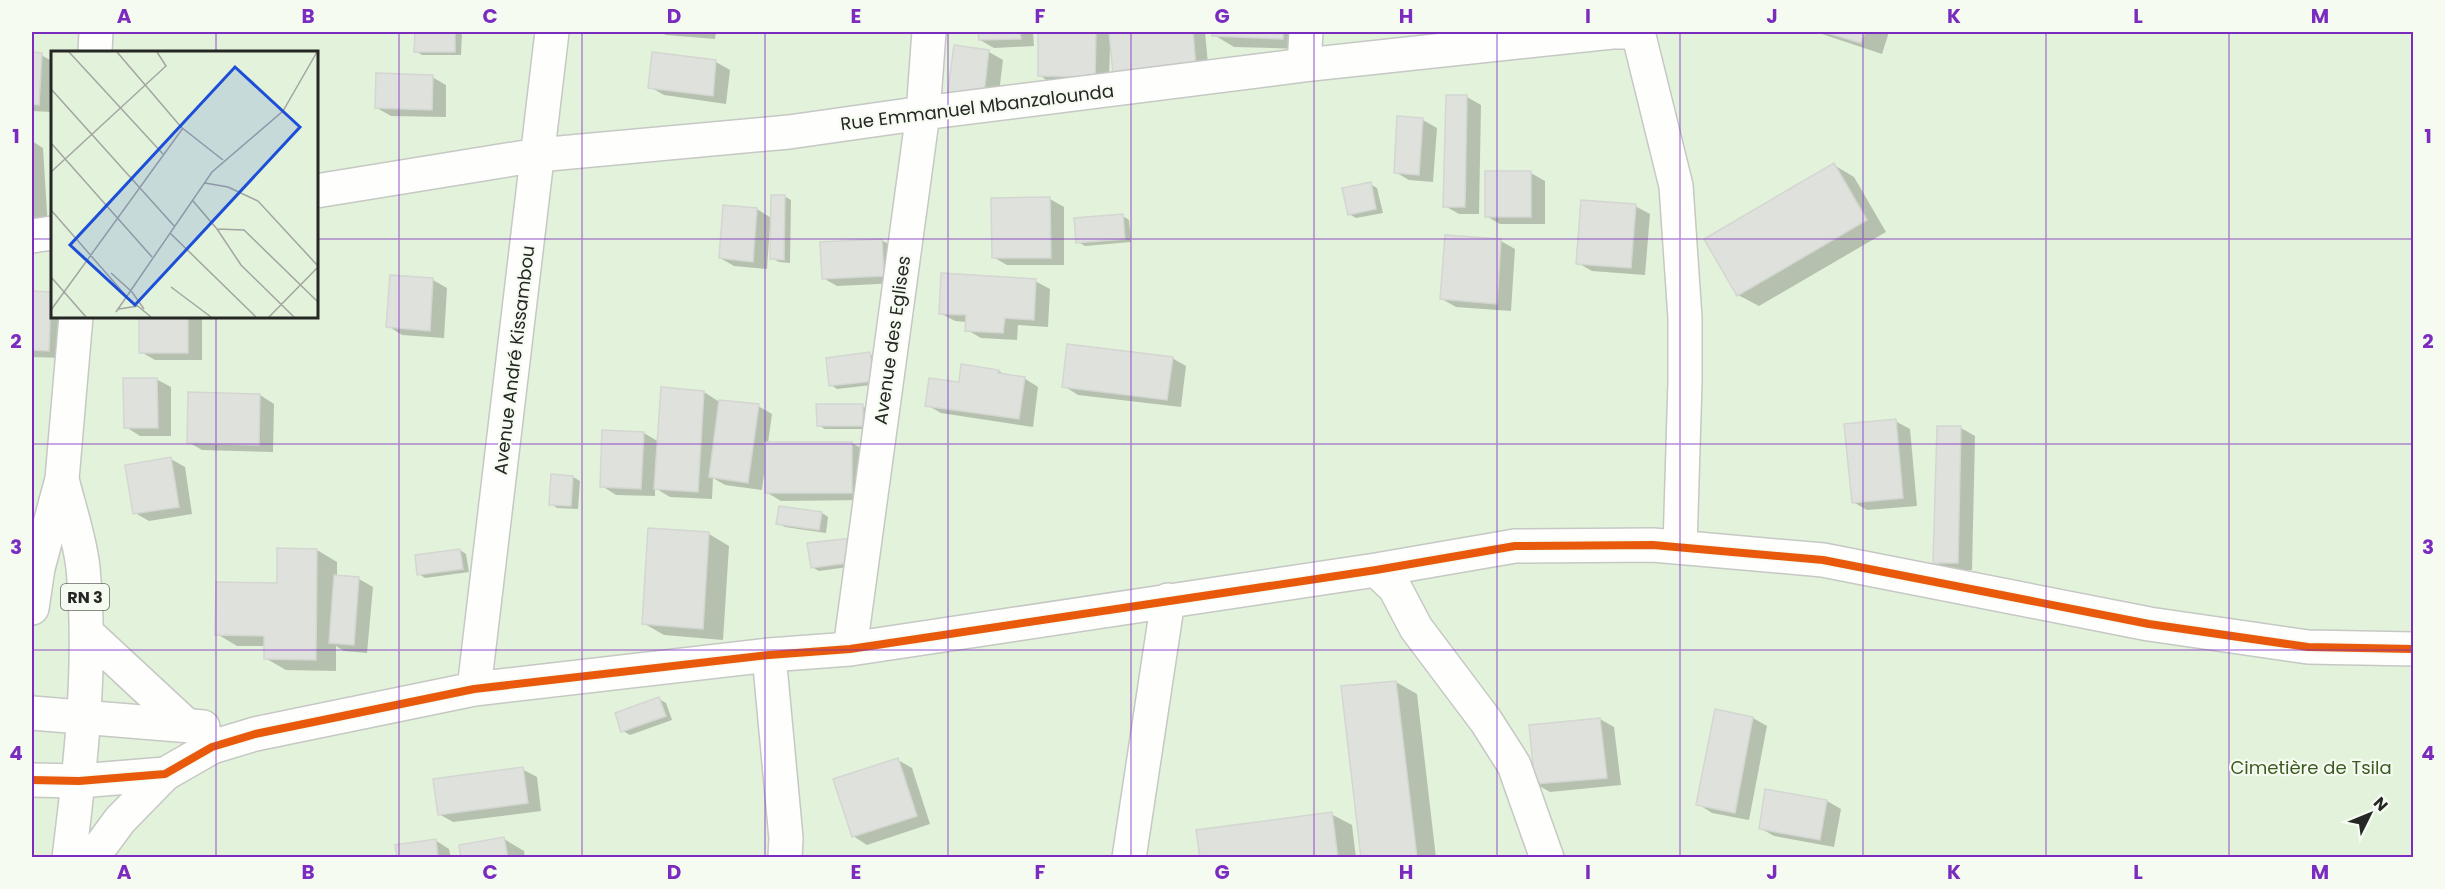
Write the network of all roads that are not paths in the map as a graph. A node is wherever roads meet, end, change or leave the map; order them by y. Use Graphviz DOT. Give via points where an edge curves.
graph roads {
  1 [pos="96,32"];
  2 [pos="552,32"];
  3 [pos="929,32"];
  4 [pos="1306,32"];
  5 [pos="1638,32"];
  6 [pos="95,51"];
  7 [pos="1304,65"];
  8 [pos="923,113"];
  9 [pos="538,155"];
  10 [pos="318,191"];
  11 [pos="51,233"];
  12 [pos="32,236"];
  13 [pos="76,318"];
  14 [pos="62,479"];
  15 [pos="1680,547"];
  16 [pos="1376,570"];
  17 [pos="1168,600"];
  18 [pos="32,608"];
  19 [pos="87,633"];
  20 [pos="850,649"];
  21 [pos="2414,649"];
  22 [pos="769,655"];
  23 [pos="474,689"];
  24 [pos="32,712"];
  25 [pos="83,717"];
  26 [pos="185,724"];
  27 [pos="255,734"];
  28 [pos="165,774"];
  29 [pos="32,780"];
  30 [pos="79,781"];
  31 [pos="69,858"];
  32 [pos="92,858"];
  33 [pos="785,858"];
  34 [pos="1129,858"];
  35 [pos="1546,858"];
  1 -- 6 [label="main road"];
  2 -- 9 [label="main road, Avenue André Kissambou"];
  3 -- 8 [label="main road, Avenue des Eglises"];
  4 -- 7 [label="main road"];
  5 -- 7 [label="main road, Rue Emmanuel Mbanzalounda"];
  5 -- 15 [label="main road" via="1676,186 1685,381"];
  7 -- 8 [label="main road, Rue Emmanuel Mbanzalounda"];
  8 -- 9 [label="main road, Rue Emmanuel Mbanzalounda" via="789,132"];
  8 -- 20 [label="main road, Avenue des Eglises"];
  9 -- 10 [label="main road, Rue Emmanuel Mbanzalounda"];
  9 -- 23 [label="main road, Avenue André Kissambou"];
  11 -- 12 [label="main road"];
  13 -- 14 [label="main road, RN 3"];
  14 -- 18 [label="main road, RN 3" via="38,568"];
  14 -- 19 [label="main road, RN 3" via="83,566"];
  15 -- 16 [label="main road" via="1515,546"];
  15 -- 21 [label="main road" via="1823,560 2149,624 2308,647"];
  16 -- 17 [label="main road"];
  16 -- 35 [label="main road" via="1395,588 1416,628 1514,765"];
  17 -- 20 [label="main road"];
  17 -- 34 [label="main road"];
  19 -- 25 [label="main road, RN 3"];
  19 -- 26 [label="main road"];
  20 -- 22 [label="main road"];
  22 -- 23 [label="main road"];
  22 -- 33 [label="main road"];
  23 -- 27 [label="main road"];
  24 -- 25 [label="main road"];
  25 -- 26 [label="main road"];
  25 -- 30 [label="main road, RN 3"];
  26 -- 27 [label="main road"];
  27 -- 28 [label="main road" via="212,747"];
  28 -- 30 [label="main road"];
  28 -- 32 [label="main road" via="120,820"];
  29 -- 30 [label="main road"];
  30 -- 31 [label="main road, RN 3"];
}
